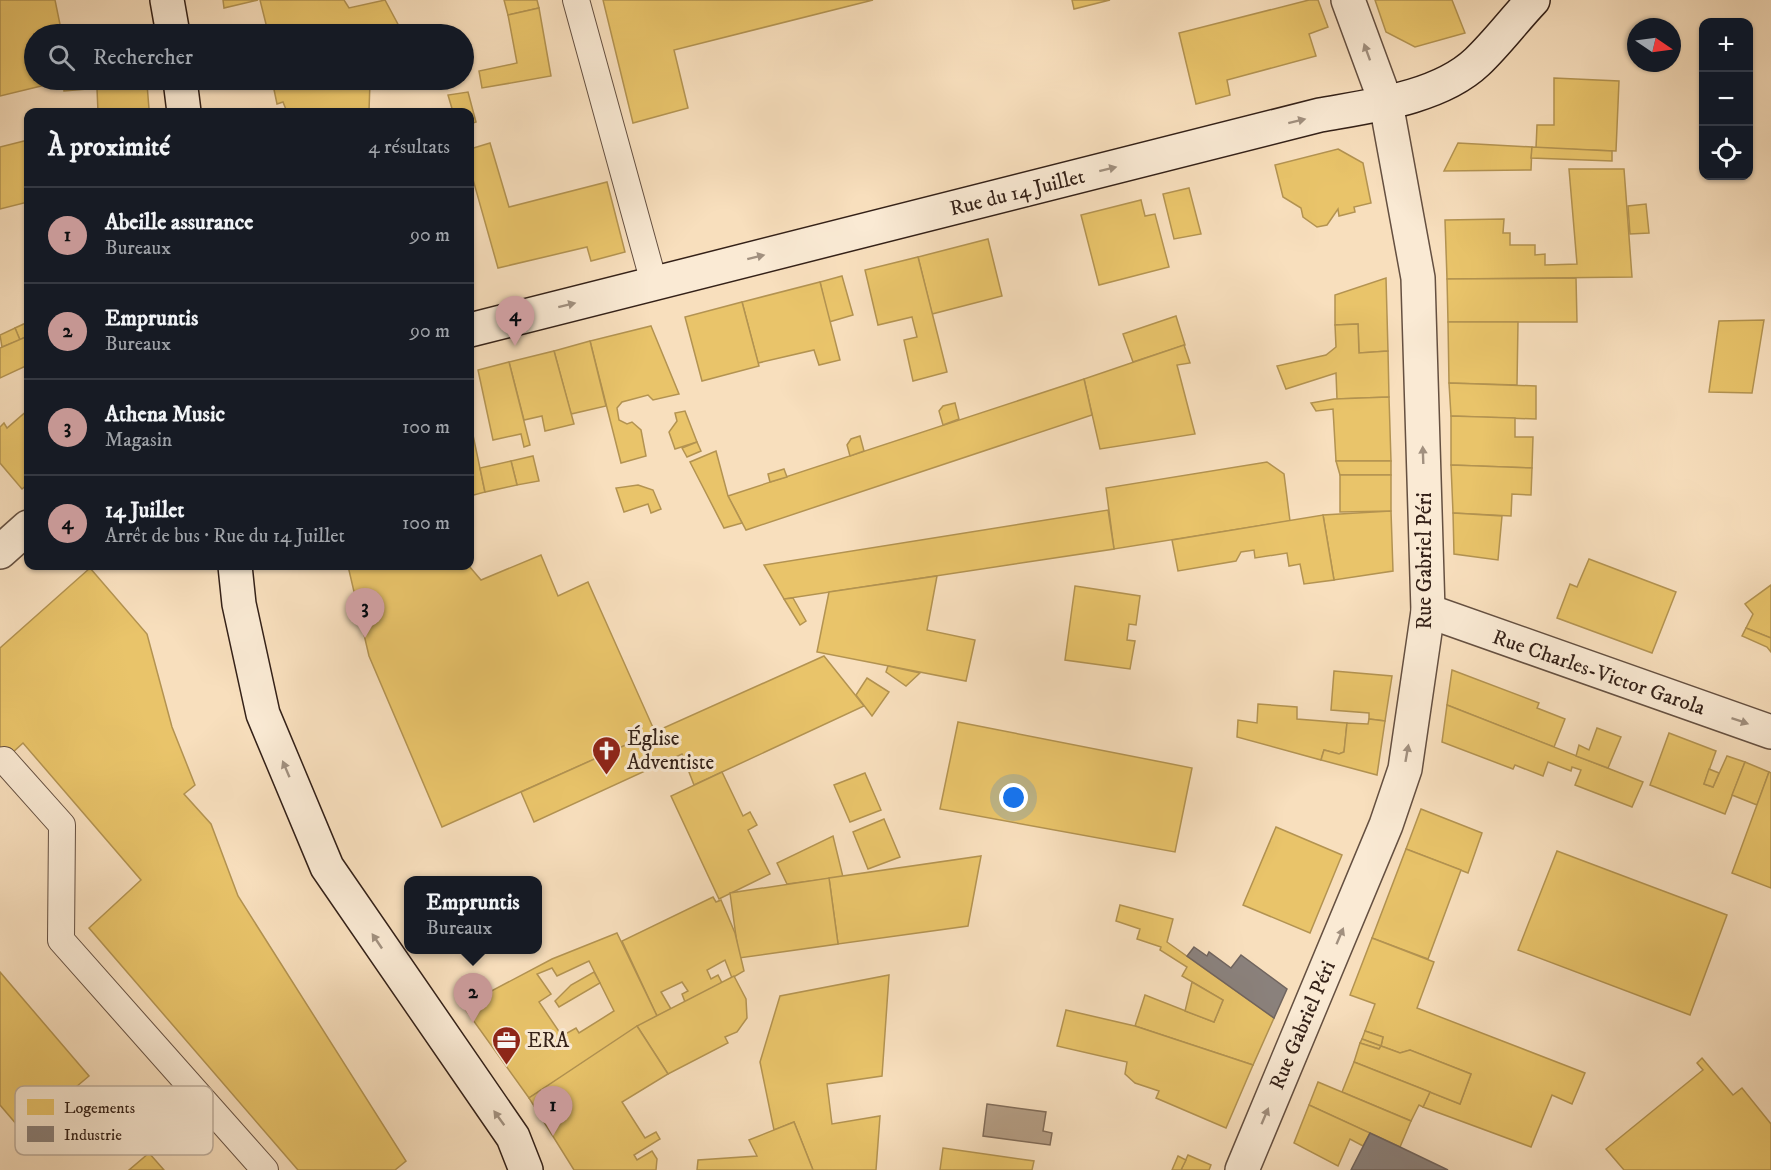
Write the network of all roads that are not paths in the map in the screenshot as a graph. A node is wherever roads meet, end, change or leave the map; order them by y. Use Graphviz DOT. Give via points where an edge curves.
graph roads {
  1 [pos="167,0"];
  2 [pos="576,0"];
  3 [pos="1348,0"];
  4 [pos="1533,0"];
  5 [pos="171,24"];
  6 [pos="181,90"];
  7 [pos="1386,103"];
  8 [pos="184,108"];
  9 [pos="654,283"];
  10 [pos="474,329"];
  11 [pos="24,531"];
  12 [pos="0,552"];
  13 [pos="235,570"];
  14 [pos="1428,611"];
  15 [pos="1771,732"];
  16 [pos="4,760"];
  17 [pos="191,1086"];
  18 [pos="213,1111"];
  19 [pos="266,1170"];
  20 [pos="526,1170"];
  21 [pos="1242,1170"];
  1 -- 5 [label="main road"];
  2 -- 9 [label="lane"];
  7 -- 3 [label="main road, Rue Gabriel Péri, one-way"];
  4 -- 7 [label="main road, Rue du 14 Juillet" via="1476,63 1452,81"];
  6 -- 8 [label="main road"];
  9 -- 7 [label="main road, Rue du 14 Juillet, one-way" via="1320,115"];
  14 -- 7 [label="main road, Rue Gabriel Péri, one-way" via="1418,278"];
  10 -- 9 [label="main road, Rue du 14 Juillet, one-way"];
  11 -- 12 [label="main road"];
  20 -- 13 [label="main road, one-way" via="513,1137 327,867 263,714 238,604"];
  14 -- 15 [label="main road, Rue Charles-Victor Garola, one-way"];
  21 -- 14 [label="main road, Rue Gabriel Péri, one-way" via="1386,825 1405,769"];
  16 -- 17 [label="lane" via="62,825 61,940"];
  18 -- 19 [label="lane"];
}
